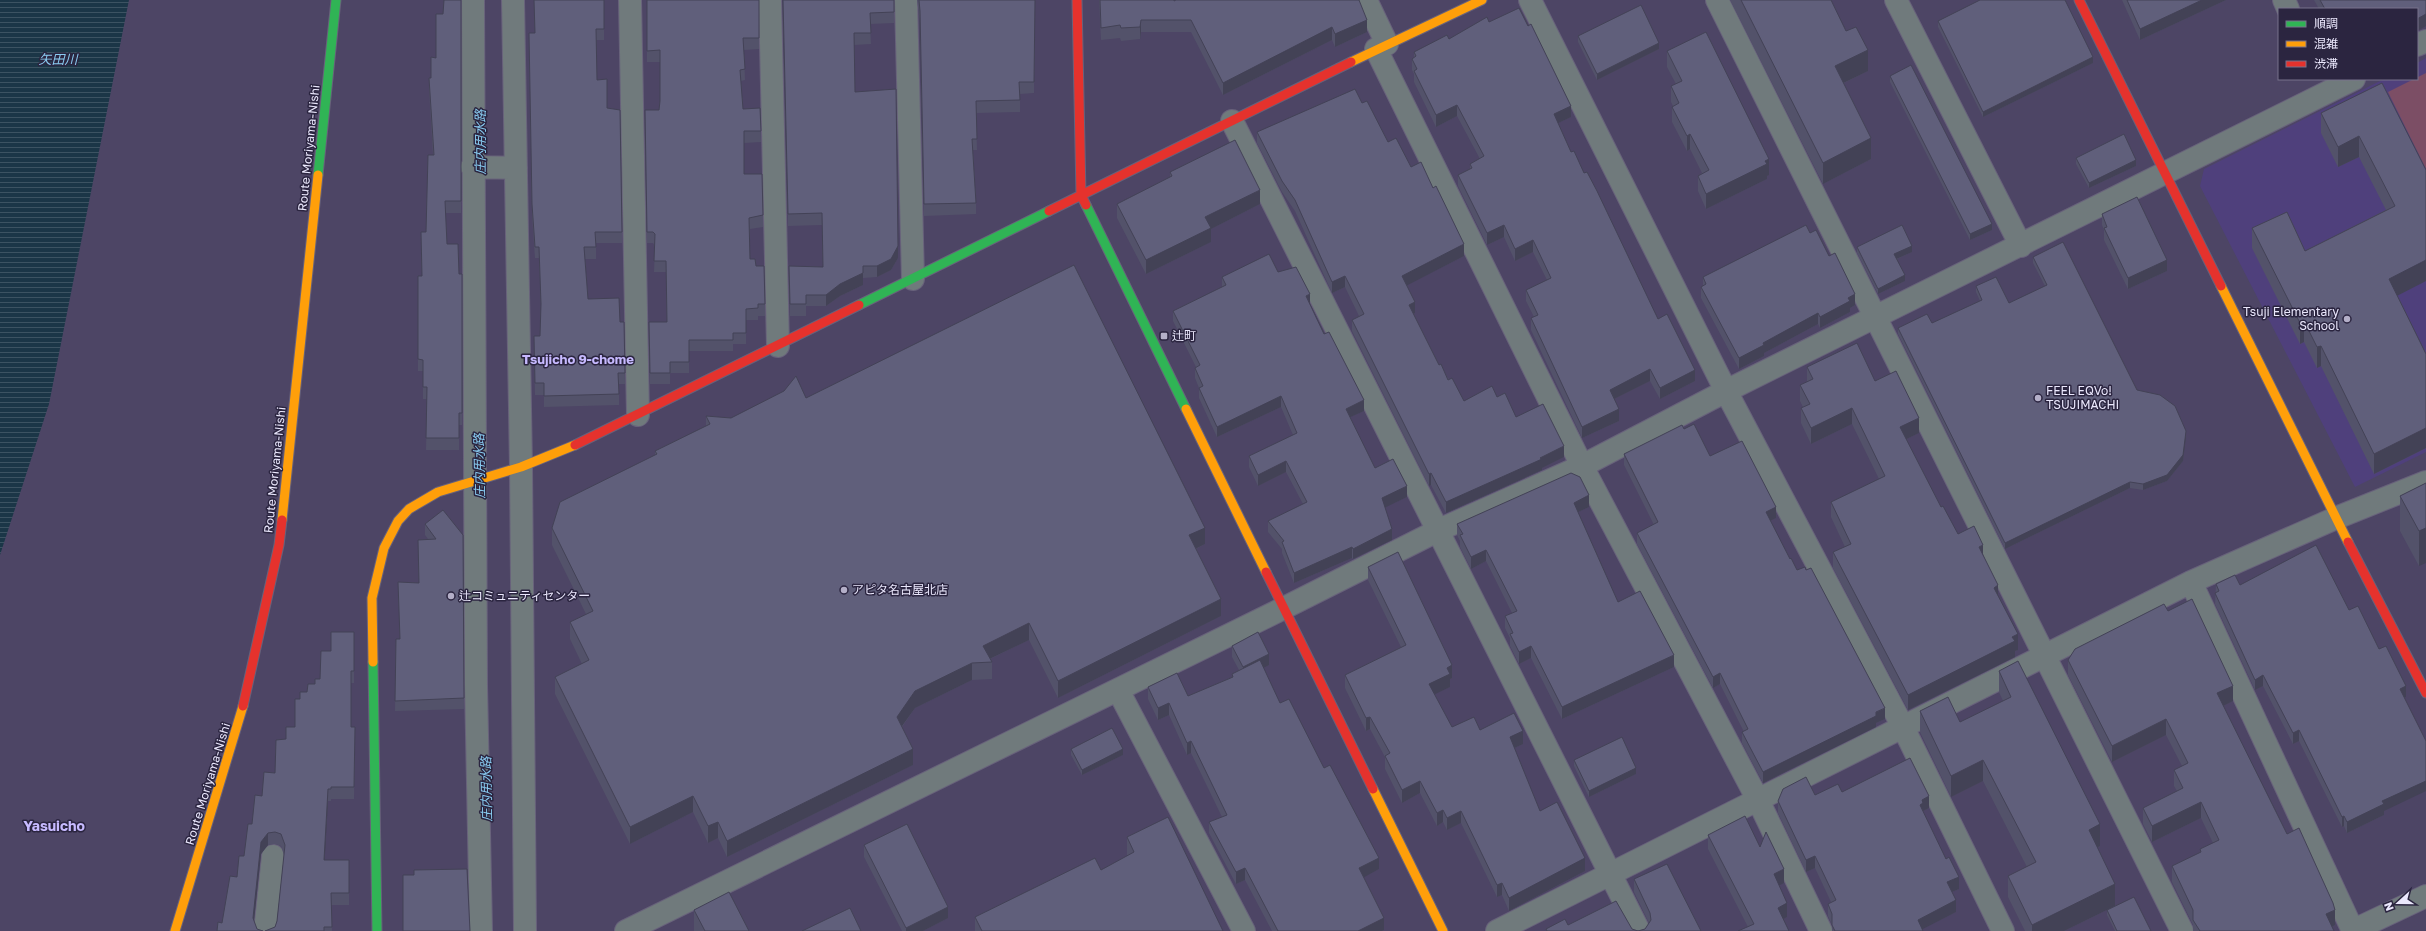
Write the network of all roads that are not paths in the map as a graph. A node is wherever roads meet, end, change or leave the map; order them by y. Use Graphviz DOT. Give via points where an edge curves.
graph roads {
  1 [pos="336,0"];
  2 [pos="473,0"];
  3 [pos="513,0"];
  4 [pos="630,0"];
  5 [pos="770,0"];
  6 [pos="906,0"];
  7 [pos="1076,0"];
  8 [pos="1366,0"];
  9 [pos="1482,0"];
  10 [pos="1530,0"];
  11 [pos="1717,0"];
  12 [pos="1896,0"];
  13 [pos="2079,0"];
  14 [pos="1382,46"];
  15 [pos="2350,80"];
  16 [pos="2326,86"];
  17 [pos="1232,121"];
  18 [pos="472,167"];
  19 [pos="516,168"];
  20 [pos="2166,174"];
  21 [pos="1081,195"];
  22 [pos="2021,246"];
  23 [pos="913,279"];
  24 [pos="1875,319"];
  25 [pos="778,346"];
  26 [pos="1726,392"];
  27 [pos="638,415"];
  28 [pos="1582,466"];
  29 [pos="521,467"];
  30 [pos="476,479"];
  31 [pos="2426,482"];
  32 [pos="2336,518"];
  33 [pos="1439,530"];
  34 [pos="2191,582"];
  35 [pos="1284,608"];
  36 [pos="2044,656"];
  37 [pos="1118,690"];
  38 [pos="2426,693"];
  39 [pos="1903,727"];
  40 [pos="1758,800"];
  41 [pos="272,856"];
  42 [pos="1610,874"];
  43 [pos="2426,896"];
  44 [pos="175,931"];
  45 [pos="266,931"];
  46 [pos="377,931"];
  47 [pos="482,931"];
  48 [pos="525,931"];
  49 [pos="626,931"];
  50 [pos="1244,931"];
  51 [pos="1444,931"];
  52 [pos="1497,931"];
  53 [pos="1639,931"];
  54 [pos="1821,931"];
  55 [pos="2003,931"];
  56 [pos="2182,931"];
  57 [pos="2353,931"];
  1 -- 44 [label="street, Route Moriyama-Nishi" via="279,545 241,714"];
  2 -- 18 [label="street"];
  3 -- 19 [label="street"];
  4 -- 27 [label="street"];
  5 -- 25 [label="street"];
  6 -- 23 [label="street"];
  7 -- 21 [label="street"];
  8 -- 14 [label="street"];
  9 -- 14 [label="street"];
  10 -- 26 [label="street"];
  11 -- 24 [label="street"];
  12 -- 22 [label="street"];
  13 -- 20 [label="street"];
  14 -- 17 [label="street"];
  14 -- 28 [label="street"];
  15 -- 16 [label="street"];
  16 -- 20 [label="street"];
  17 -- 21 [label="street"];
  17 -- 33 [label="street"];
  18 -- 19 [label="street"];
  18 -- 30 [label="street"];
  19 -- 29 [label="street"];
  20 -- 22 [label="street"];
  20 -- 32 [label="street"];
  21 -- 23 [label="street"];
  21 -- 35 [label="street"];
  22 -- 24 [label="street"];
  23 -- 25 [label="street"];
  24 -- 26 [label="street"];
  24 -- 36 [label="street"];
  25 -- 27 [label="street"];
  26 -- 28 [label="street"];
  26 -- 39 [label="street"];
  27 -- 29 [label="street" via="583,442"];
  28 -- 33 [label="street"];
  28 -- 40 [label="street"];
  29 -- 30 [label="street"];
  29 -- 48 [label="street"];
  30 -- 46 [label="street" via="418,500 398,521 384,546 372,598"];
  30 -- 47 [label="street" via="476,685"];
  31 -- 32 [label="street"];
  32 -- 34 [label="street"];
  32 -- 38 [label="street"];
  33 -- 35 [label="street"];
  33 -- 42 [label="street"];
  34 -- 36 [label="street"];
  34 -- 57 [label="street"];
  35 -- 37 [label="street"];
  35 -- 51 [label="street"];
  36 -- 39 [label="street"];
  36 -- 56 [label="street"];
  37 -- 49 [label="street"];
  37 -- 50 [label="street"];
  39 -- 40 [label="street"];
  39 -- 55 [label="street"];
  40 -- 42 [label="street"];
  40 -- 54 [label="street"];
  41 -- 45 [label="street"];
  42 -- 52 [label="street"];
  42 -- 53 [label="street"];
  43 -- 57 [label="street"];
}
